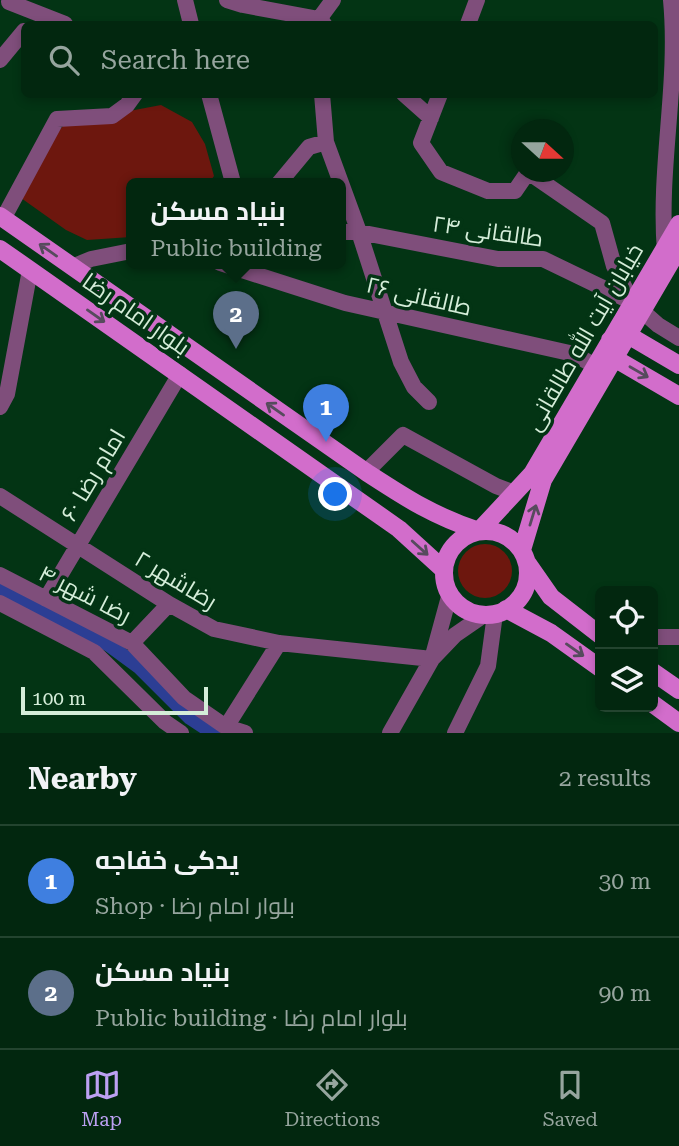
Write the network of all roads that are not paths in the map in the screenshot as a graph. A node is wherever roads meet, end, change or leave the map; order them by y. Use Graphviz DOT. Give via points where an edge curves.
graph roads {
  1 [pos="11,0"];
  2 [pos="185,0"];
  3 [pos="227,0"];
  4 [pos="333,0"];
  5 [pos="477,0"];
  6 [pos="671,0"];
  7 [pos="35,20"];
  8 [pos="190,21"];
  9 [pos="311,21"];
  10 [pos="321,21"];
  11 [pos="469,21"];
  12 [pos="21,36"];
  13 [pos="0,60"];
  14 [pos="132,98"];
  15 [pos="210,98"];
  16 [pos="322,98"];
  17 [pos="408,98"];
  18 [pos="438,98"];
  19 [pos="431,118"];
  20 [pos="326,142"];
  21 [pos="231,178"];
  22 [pos="283,178"];
  23 [pos="339,178"];
  24 [pos="346,197"];
  25 [pos="2,218"];
  26 [pos="679,224"];
  27 [pos="346,232"];
  28 [pos="359,232"];
  29 [pos="672,248"];
  30 [pos="0,249"];
  31 [pos="126,252"];
  32 [pos="72,267"];
  33 [pos="239,269"];
  34 [pos="30,270"];
  35 [pos="637,307"];
  36 [pos="383,312"];
  37 [pos="619,338"];
  38 [pos="679,338"];
  39 [pos="606,365"];
  40 [pos="679,365"];
  41 [pos="180,374"];
  42 [pos="679,374"];
  43 [pos="674,393"];
  44 [pos="429,402"];
  45 [pos="0,407"];
  46 [pos="366,472"];
  47 [pos="538,477"];
  48 [pos="515,493"];
  49 [pos="0,496"];
  50 [pos="414,504"];
  51 [pos="399,529"];
  52 [pos="479,531"];
  53 [pos="76,547"];
  54 [pos="525,557"];
  55 [pos="444,570"];
  56 [pos="0,575"];
  57 [pos="450,593"];
  58 [pos="46,599"];
  59 [pos="0,603"];
  60 [pos="169,604"];
  61 [pos="569,611"];
  62 [pos="495,612"];
  63 [pos="595,631"];
  64 [pos="551,633"];
  65 [pos="658,636"];
  66 [pos="679,637"];
  67 [pos="132,643"];
  68 [pos="279,643"];
  69 [pos="434,657"];
  70 [pos="595,664"];
  71 [pos="658,675"];
  72 [pos="679,690"];
  73 [pos="658,708"];
  74 [pos="679,723"];
  75 [pos="226,727"];
  76 [pos="181,733"];
  77 [pos="245,733"];
  78 [pos="390,733"];
  79 [pos="455,733"];
  1 -- 7 [label="street"];
  2 -- 8 [label="street"];
  3 -- 9 [label="street"];
  4 -- 10 [label="street"];
  5 -- 11 [label="street"];
  6 -- 29 [label="street" via="674,29 664,196"];
  12 -- 13 [label="street"];
  14 -- 25 [label="street" via="112,116 57,119"];
  15 -- 21 [label="street"];
  16 -- 20 [label="street"];
  17 -- 19 [label="street"];
  18 -- 19 [label="street"];
  19 -- 35 [label="street" via="421,143 441,172 488,191 515,191 528,172 602,223 614,266"];
  20 -- 22 [label="street" via="309,147"];
  20 -- 23 [label="street"];
  24 -- 28 [label="street"];
  32 -- 25 [label="main road, بلوار امام رضا, one-way"];
  26 -- 29 [label="main road, خیابان آیت الله طالقانی"];
  27 -- 28 [label="street, طالقانی ۲۴"];
  28 -- 35 [label="street, طالقانی ۲۴" via="498,260 543,259"];
  28 -- 36 [label="street"];
  29 -- 35 [label="main road, خیابان آیت الله طالقانی"];
  29 -- 35 [label="main road, خیابان آیت الله طالقانی" via="667,269"];
  30 -- 34 [label="main road, بلوار امام رضا"];
  31 -- 32 [label="street"];
  46 -- 32 [label="main road, بلوار امام رضا, one-way"];
  33 -- 36 [label="street, طالقانی ۲۶"];
  34 -- 41 [label="main road, بلوار امام رضا, one-way"];
  34 -- 45 [label="street" via="7,394"];
  35 -- 37 [label="main road, خیابان آیت الله طالقانی"];
  35 -- 38 [label="street, طالقانی ۲۴"];
  36 -- 39 [label="street, طالقانی ۲۶"];
  36 -- 44 [label="street" via="406,375"];
  37 -- 39 [label="main road"];
  37 -- 40 [label="main road"];
  39 -- 43 [label="main road, one-way"];
  39 -- 47 [label="main road, خیابان آیت الله طالقانی"];
  41 -- 51 [label="main road, بلوار امام رضا"];
  41 -- 53 [label="street, امام رضا ۶۰"];
  42 -- 43 [label="main road"];
  46 -- 48 [label="street" via="403,435"];
  46 -- 50 [label="main road, بلوار امام رضا"];
  47 -- 48 [label="main road"];
  54 -- 47 [label="main road, one-way"];
  48 -- 52 [label="main road"];
  49 -- 53 [label="street, رضاشهر ۲"];
  50 -- 51 [label="main road" via="412,520"];
  50 -- 52 [label="main road, بلوار امام رضا"];
  51 -- 55 [label="main road, بلوار امام رضا, one-way"];
  52 -- 54 [label="main road" via="508,537"];
  52 -- 55 [label="main road" via="455,545"];
  53 -- 58 [label="street, امام رضا ۶۰"];
  53 -- 60 [label="street, رضاشهر ۲"];
  54 -- 61 [label="main road" via="551,597"];
  54 -- 62 [label="main road" via="526,585 515,603"];
  55 -- 57 [label="main road"];
  56 -- 58 [label="street, رضا شهر ۴"];
  57 -- 62 [label="main road" via="470,611"];
  57 -- 69 [label="street"];
  58 -- 67 [label="street, رضا شهر ۴"];
  59 -- 76 [label="street" via="94,652"];
  60 -- 67 [label="street"];
  60 -- 68 [label="street, رضاشهر ۲" via="214,629"];
  61 -- 63 [label="main road"];
  61 -- 64 [label="main road"];
  62 -- 64 [label="main road"];
  62 -- 69 [label="street" via="455,635"];
  62 -- 79 [label="street" via="488,666"];
  64 -- 70 [label="main road, one-way"];
  65 -- 66 [label="street"];
  67 -- 75 [label="street, رضا شهر ۴" via="184,698"];
  68 -- 69 [label="street, رضاشهر ۲"];
  68 -- 75 [label="street"];
  69 -- 78 [label="street"];
  71 -- 72 [label="main road"];
  73 -- 74 [label="main road"];
  75 -- 77 [label="street, رضا شهر ۴"];
}
